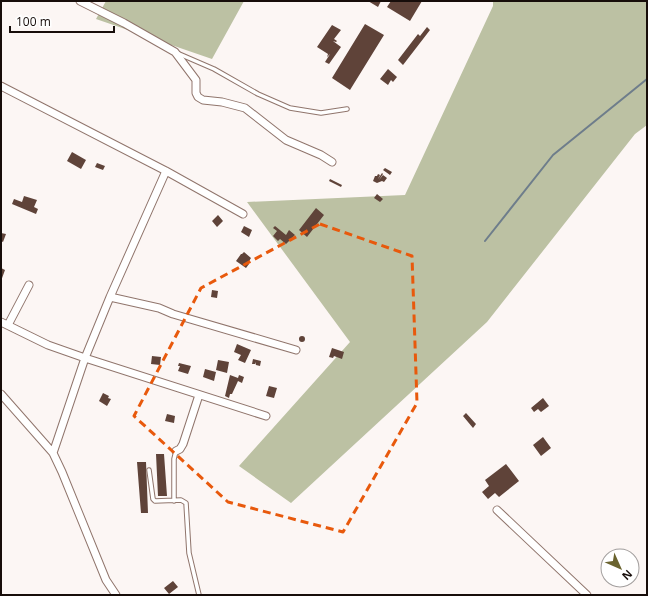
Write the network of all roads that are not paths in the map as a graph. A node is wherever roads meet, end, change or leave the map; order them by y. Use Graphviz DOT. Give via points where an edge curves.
graph roads {
  1 [pos="80,1"];
  2 [pos="175,52"];
  3 [pos="1,86"];
  4 [pos="346,110"];
  5 [pos="332,162"];
  6 [pos="166,171"];
  7 [pos="243,214"];
  8 [pos="29,285"];
  9 [pos="110,297"];
  10 [pos="1,322"];
  11 [pos="8,325"];
  12 [pos="296,350"];
  13 [pos="85,358"];
  14 [pos="1,394"];
  15 [pos="199,395"];
  16 [pos="266,416"];
  17 [pos="176,451"];
  18 [pos="52,453"];
  19 [pos="150,470"];
  20 [pos="174,500"];
  21 [pos="497,510"];
  22 [pos="116,595"];
  23 [pos="199,595"];
  24 [pos="587,595"];
  1 -- 2 [label="street" via="124,22"];
  2 -- 4 [label="lane" via="290,108 321,113"];
  2 -- 5 [label="street" via="196,80 195,90 198,97 245,108 286,140"];
  3 -- 6 [label="street"];
  6 -- 7 [label="street"];
  6 -- 9 [label="street"];
  8 -- 11 [label="street"];
  9 -- 12 [label="street" via="159,308"];
  9 -- 13 [label="street"];
  10 -- 11 [label="street"];
  11 -- 13 [label="street" via="48,345"];
  13 -- 15 [label="street"];
  13 -- 18 [label="street"];
  14 -- 18 [label="street"];
  15 -- 16 [label="street"];
  15 -- 17 [label="street" via="183,444"];
  17 -- 20 [label="lane"];
  18 -- 22 [label="street" via="106,580"];
  19 -- 20 [label="lane" via="153,499"];
  20 -- 23 [label="lane" via="186,503 189,553"];
  21 -- 24 [label="street"];
}
